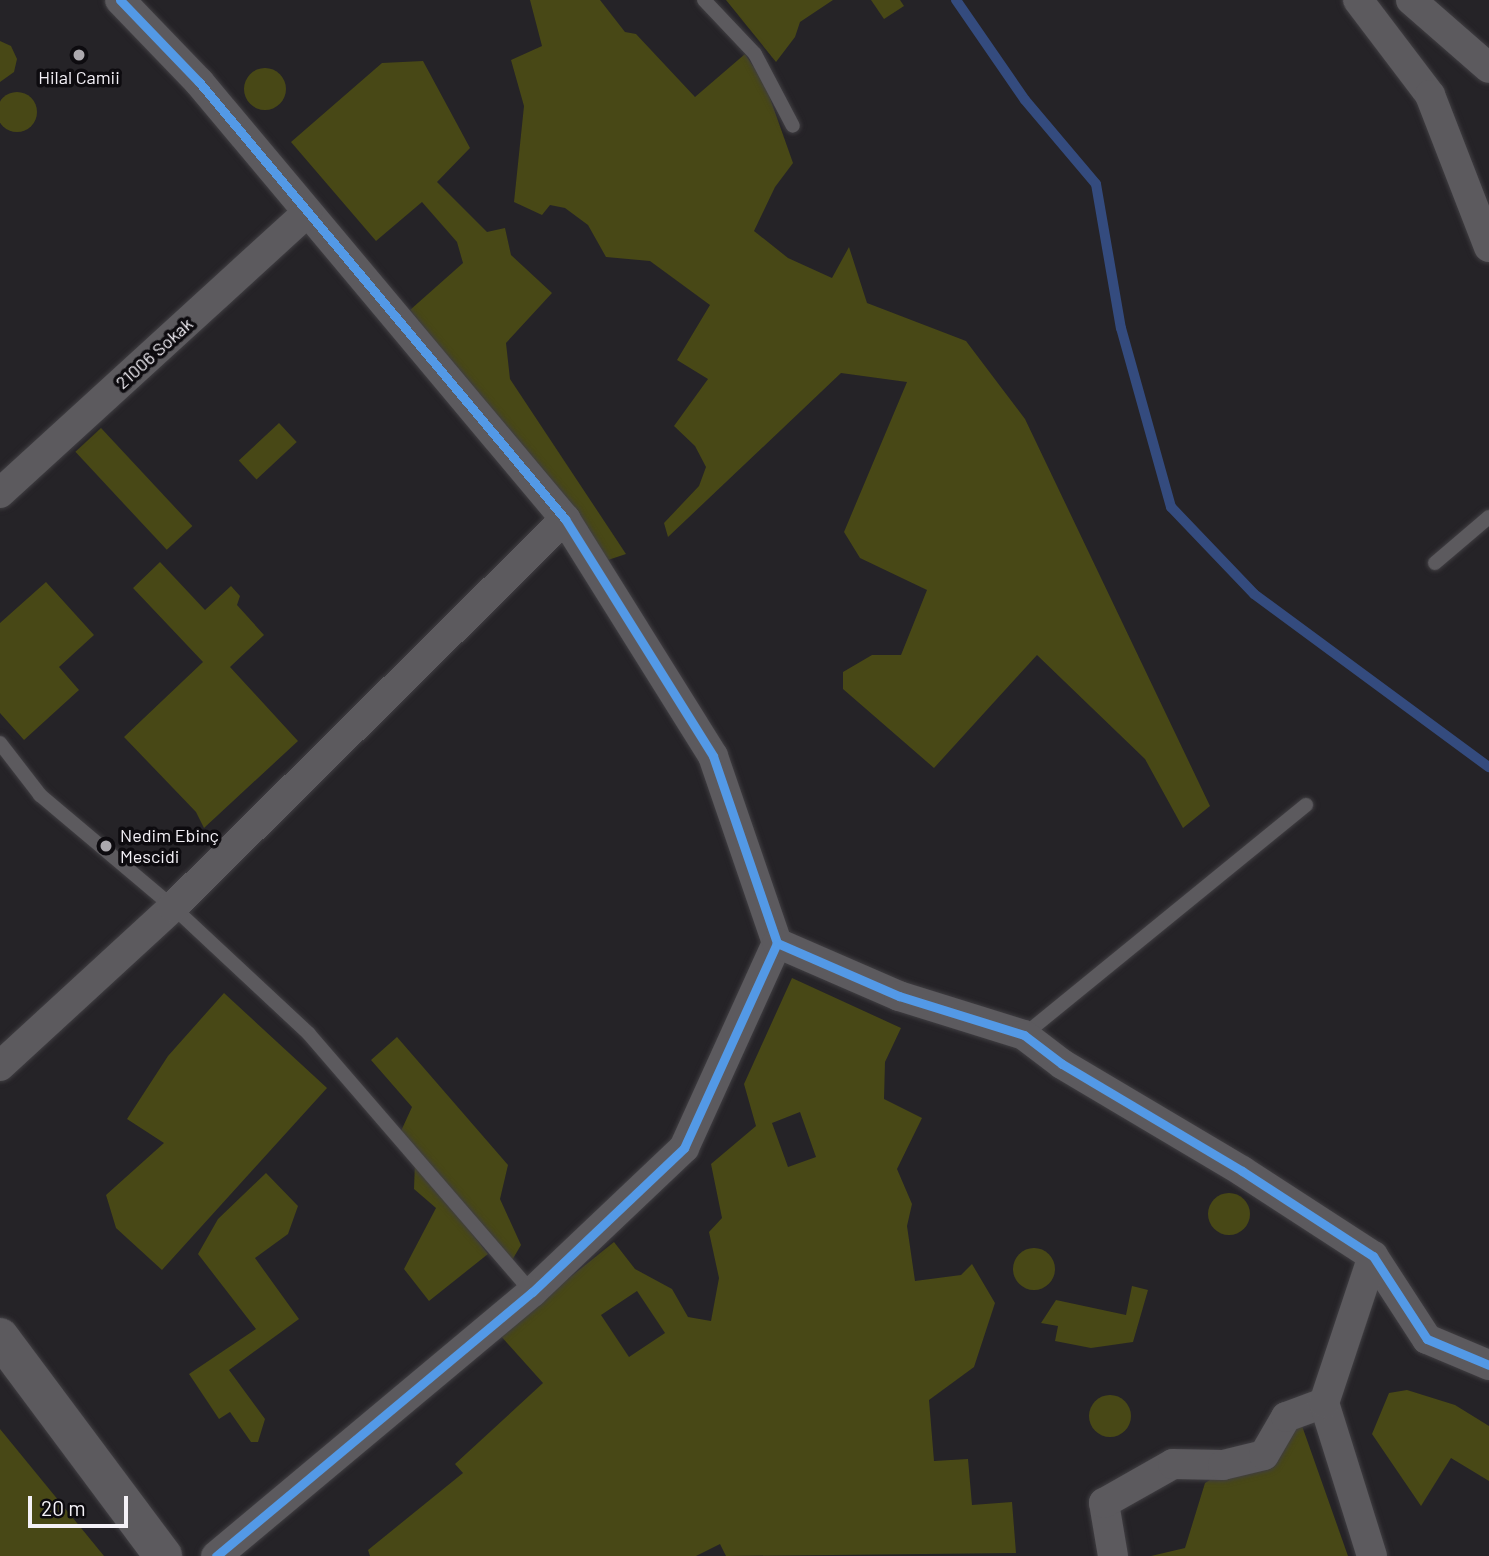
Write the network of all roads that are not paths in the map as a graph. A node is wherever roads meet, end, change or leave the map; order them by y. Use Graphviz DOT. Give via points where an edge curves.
graph roads {
  1 [pos="120,0"];
  2 [pos="704,0"];
  3 [pos="1358,0"];
  4 [pos="1411,0"];
  5 [pos="1489,68"];
  6 [pos="793,126"];
  7 [pos="307,213"];
  8 [pos="1489,247"];
  9 [pos="0,493"];
  10 [pos="1489,517"];
  11 [pos="565,519"];
  12 [pos="1435,564"];
  13 [pos="0,743"];
  14 [pos="1306,805"];
  15 [pos="173,907"];
  16 [pos="777,943"];
  17 [pos="1024,1035"];
  18 [pos="0,1066"];
  19 [pos="1373,1256"];
  20 [pos="532,1292"];
  21 [pos="0,1337"];
  22 [pos="1489,1365"];
  23 [pos="1324,1404"];
  24 [pos="163,1556"];
  25 [pos="216,1556"];
  26 [pos="1112,1556"];
  27 [pos="1372,1556"];
  1 -- 7 [label="street" via="199,82"];
  2 -- 6 [label="lane" via="755,54"];
  3 -- 8 [label="street" via="1430,95"];
  4 -- 5 [label="street"];
  7 -- 9 [label="street, 21006 Sokak"];
  7 -- 11 [label="street"];
  10 -- 12 [label="lane"];
  11 -- 15 [label="street"];
  11 -- 16 [label="street" via="713,756"];
  13 -- 15 [label="lane" via="40,794"];
  14 -- 17 [label="lane"];
  15 -- 18 [label="street"];
  15 -- 20 [label="lane" via="309,1034"];
  16 -- 17 [label="street" via="899,996"];
  16 -- 20 [label="street" via="684,1148"];
  17 -- 19 [label="street" via="1062,1064 1242,1171"];
  19 -- 22 [label="street" via="1427,1339"];
  19 -- 23 [label="street"];
  20 -- 25 [label="street"];
  21 -- 24 [label="main road"];
  23 -- 26 [label="street" via="1286,1417 1264,1455 1223,1465 1173,1464 1104,1503"];
  23 -- 27 [label="street"];
}
